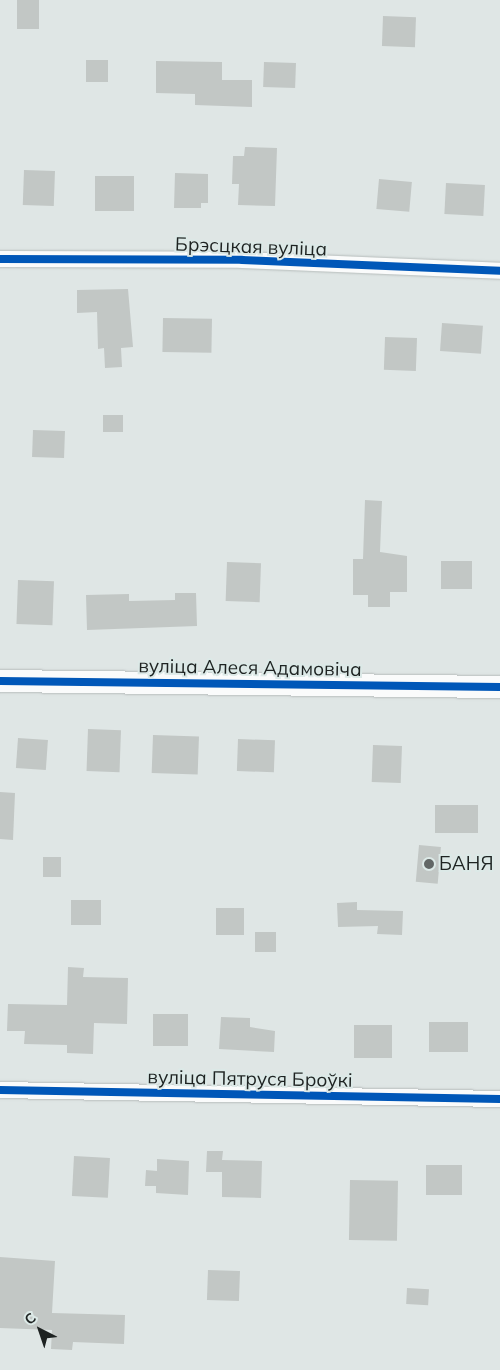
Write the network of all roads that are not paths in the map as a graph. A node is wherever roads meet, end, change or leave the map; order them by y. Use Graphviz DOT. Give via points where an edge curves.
graph roads {
  1 [pos="0,259"];
  2 [pos="500,272"];
  3 [pos="0,681"];
  4 [pos="500,687"];
  5 [pos="0,1090"];
  6 [pos="500,1099"];
  1 -- 2 [label="street, Брэсцкая вуліца" via="242,260"];
  3 -- 4 [label="street, вуліца Алеся Адамовіча"];
  5 -- 6 [label="street, вуліца Пятруся Броўкі"];
}
